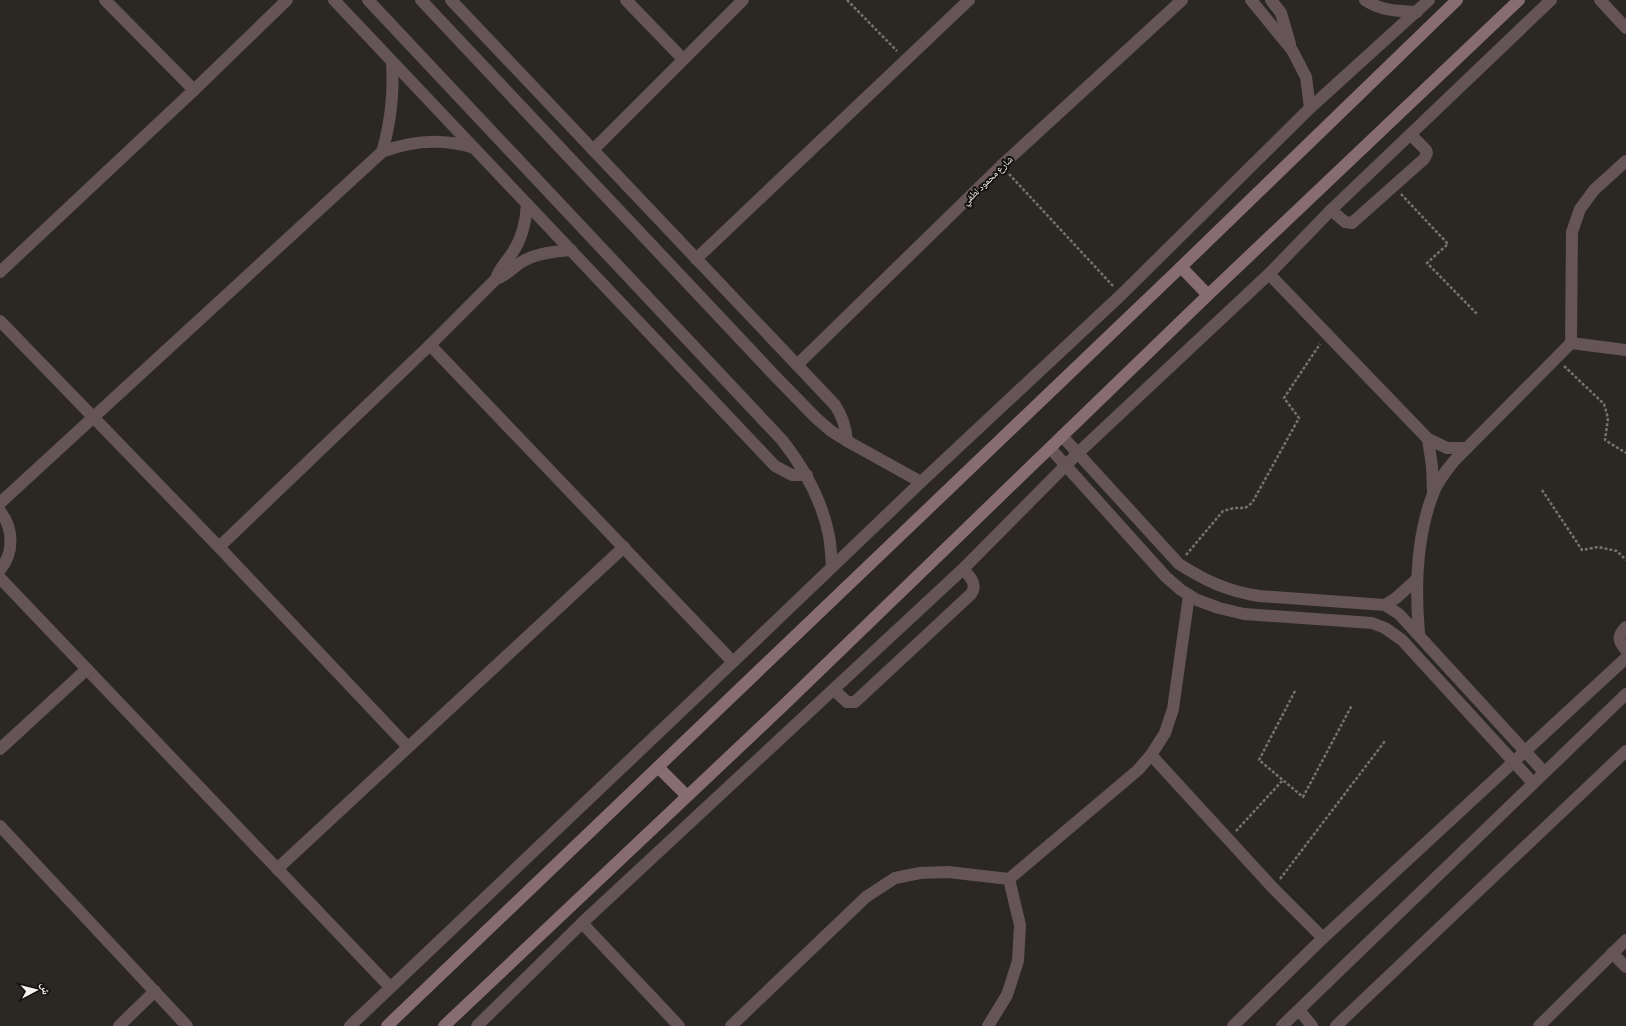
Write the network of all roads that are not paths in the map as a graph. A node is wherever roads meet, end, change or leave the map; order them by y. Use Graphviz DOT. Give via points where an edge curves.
graph roads {
  1 [pos="106,0"];
  2 [pos="287,0"];
  3 [pos="334,0"];
  4 [pos="368,0"];
  5 [pos="421,0"];
  6 [pos="451,0"];
  7 [pos="626,0"];
  8 [pos="743,0"];
  9 [pos="969,0"];
  10 [pos="1182,0"];
  11 [pos="1251,0"];
  12 [pos="1271,0"];
  13 [pos="1366,0"];
  14 [pos="1429,0"];
  15 [pos="1457,0"];
  16 [pos="1519,0"];
  17 [pos="1551,0"];
  18 [pos="1600,0"];
  19 [pos="1417,12"];
  20 [pos="1626,28"];
  21 [pos="1292,50"];
  22 [pos="683,59"];
  23 [pos="392,62"];
  24 [pos="194,90"];
  25 [pos="1310,108"];
  26 [pos="1411,135"];
  27 [pos="474,148"];
  28 [pos="593,150"];
  29 [pos="382,152"];
  30 [pos="1626,161"];
  31 [pos="527,204"];
  32 [pos="1331,210"];
  33 [pos="571,250"];
  34 [pos="696,259"];
  35 [pos="1181,267"];
  36 [pos="0,272"];
  37 [pos="1269,274"];
  38 [pos="496,279"];
  39 [pos="1208,295"];
  40 [pos="0,321"];
  41 [pos="1571,343"];
  42 [pos="430,345"];
  43 [pos="1626,350"];
  44 [pos="797,365"];
  45 [pos="93,417"];
  46 [pos="1062,436"];
  47 [pos="1428,440"];
  48 [pos="847,441"];
  49 [pos="1050,448"];
  50 [pos="1467,448"];
  51 [pos="1078,453"];
  52 [pos="1066,465"];
  53 [pos="807,475"];
  54 [pos="921,482"];
  55 [pos="1433,494"];
  56 [pos="0,503"];
  57 [pos="0,511"];
  58 [pos="219,547"];
  59 [pos="624,547"];
  60 [pos="832,567"];
  61 [pos="963,569"];
  62 [pos="0,570"];
  63 [pos="0,578"];
  64 [pos="1416,580"];
  65 [pos="1189,595"];
  66 [pos="1274,597"];
  67 [pos="1318,600"];
  68 [pos="1385,605"];
  69 [pos="1272,616"];
  70 [pos="1316,619"];
  71 [pos="1626,627"];
  72 [pos="1418,633"];
  73 [pos="1626,650"];
  74 [pos="1626,658"];
  75 [pos="733,662"];
  76 [pos="87,669"];
  77 [pos="834,690"];
  78 [pos="1626,694"];
  79 [pos="408,747"];
  80 [pos="0,749"];
  81 [pos="1626,751"];
  82 [pos="1525,752"];
  83 [pos="1151,755"];
  84 [pos="1513,763"];
  85 [pos="658,767"];
  86 [pos="1544,772"];
  87 [pos="1532,783"];
  88 [pos="687,796"];
  89 [pos="0,826"];
  90 [pos="277,869"];
  91 [pos="1009,880"];
  92 [pos="582,922"];
  93 [pos="1323,938"];
  94 [pos="1626,940"];
  95 [pos="1612,953"];
  96 [pos="1626,967"];
  97 [pos="390,987"];
  98 [pos="155,991"];
  99 [pos="1299,1010"];
  100 [pos="119,1026"];
  101 [pos="187,1026"];
  102 [pos="350,1026"];
  103 [pos="387,1026"];
  104 [pos="444,1026"];
  105 [pos="477,1026"];
  106 [pos="679,1026"];
  107 [pos="731,1026"];
  108 [pos="988,1026"];
  109 [pos="1233,1026"];
  110 [pos="1282,1026"];
  111 [pos="1312,1026"];
  112 [pos="1336,1026"];
  113 [pos="1539,1026"];
  1 -- 24 [label="street"];
  2 -- 24 [label="street"];
  3 -- 23 [label="street"];
  4 -- 53 [label="street" via="782,440"];
  5 -- 48 [label="street" via="776,377 816,418"];
  6 -- 28 [label="street"];
  7 -- 22 [label="street"];
  8 -- 22 [label="street"];
  9 -- 34 [label="street"];
  10 -- 44 [label="street, شارع محمود لطفي" via="1001,166"];
  11 -- 21 [label="street"];
  12 -- 21 [label="street" via="1281,12"];
  13 -- 19 [label="street" via="1386,10"];
  14 -- 19 [label="street"];
  15 -- 35 [label="street"];
  16 -- 39 [label="street"];
  17 -- 26 [label="street"];
  18 -- 20 [label="street"];
  19 -- 25 [label="street"];
  21 -- 25 [label="street" via="1306,76"];
  22 -- 28 [label="street"];
  23 -- 27 [label="street"];
  23 -- 29 [label="street" via="391,112"];
  24 -- 36 [label="street"];
  25 -- 54 [label="street" via="1122,295"];
  26 -- 32 [label="street"];
  26 -- 32 [label="street" via="1426,150 1426,156 1352,223 1345,222"];
  27 -- 29 [label="street" via="451,142 428,141 404,144"];
  27 -- 31 [label="street"];
  28 -- 34 [label="street"];
  29 -- 45 [label="street"];
  30 -- 41 [label="street" via="1594,190 1580,210 1572,232"];
  31 -- 33 [label="street"];
  31 -- 38 [label="street" via="526,217 518,242 499,270"];
  32 -- 37 [label="street"];
  33 -- 38 [label="street" via="537,255"];
  33 -- 53 [label="street" via="775,466 792,475"];
  34 -- 44 [label="street"];
  35 -- 39 [label="street"];
  35 -- 85 [label="street"];
  37 -- 47 [label="street"];
  37 -- 51 [label="street"];
  38 -- 42 [label="street"];
  39 -- 46 [label="street"];
  40 -- 45 [label="street"];
  41 -- 43 [label="street"];
  41 -- 50 [label="street"];
  42 -- 58 [label="street"];
  42 -- 59 [label="street"];
  44 -- 48 [label="street" via="835,405 844,422"];
  45 -- 56 [label="street"];
  45 -- 58 [label="street"];
  46 -- 49 [label="street"];
  46 -- 51 [label="street"];
  47 -- 50 [label="street" via="1447,448"];
  47 -- 55 [label="street"];
  48 -- 54 [label="street"];
  49 -- 52 [label="street"];
  49 -- 88 [label="street"];
  50 -- 55 [label="street" via="1442,476"];
  51 -- 52 [label="street"];
  51 -- 66 [label="street" via="1179,564 1224,588 1239,593"];
  52 -- 61 [label="street"];
  52 -- 65 [label="street" via="1166,577"];
  53 -- 60 [label="street" via="822,510 829,537"];
  54 -- 60 [label="street"];
  55 -- 64 [label="street" via="1421,542"];
  57 -- 62 [label="street" via="9,528 11,540 9,553"];
  58 -- 79 [label="street"];
  59 -- 75 [label="street"];
  59 -- 79 [label="street"];
  60 -- 75 [label="street"];
  61 -- 77 [label="street"];
  61 -- 77 [label="street" via="974,583 972,594 855,702 847,702"];
  63 -- 76 [label="street"];
  64 -- 68 [label="street"];
  64 -- 72 [label="street"];
  65 -- 69 [label="street" via="1219,608 1244,614"];
  65 -- 83 [label="street" via="1173,709 1165,733"];
  66 -- 67 [label="street"];
  66 -- 69 [label="street"];
  67 -- 68 [label="street"];
  67 -- 70 [label="street"];
  68 -- 72 [label="street" via="1400,614"];
  69 -- 70 [label="street"];
  70 -- 84 [label="street" via="1372,622 1402,640"];
  71 -- 73 [label="street" via="1619,637 1619,642"];
  72 -- 82 [label="street"];
  74 -- 82 [label="street"];
  75 -- 97 [label="street"];
  76 -- 80 [label="street"];
  76 -- 90 [label="street"];
  77 -- 92 [label="street"];
  78 -- 86 [label="street"];
  79 -- 90 [label="street"];
  81 -- 112 [label="street"];
  82 -- 84 [label="street"];
  82 -- 86 [label="street"];
  83 -- 91 [label="street" via="1123,784"];
  83 -- 93 [label="street" via="1273,888"];
  84 -- 87 [label="street"];
  84 -- 93 [label="street"];
  85 -- 88 [label="street"];
  85 -- 103 [label="street"];
  86 -- 87 [label="street"];
  87 -- 99 [label="street"];
  88 -- 104 [label="street"];
  89 -- 98 [label="street"];
  90 -- 97 [label="street"];
  91 -- 107 [label="street" via="948,872 920,873 895,878 866,898"];
  91 -- 108 [label="street" via="1020,925 1018,961 1007,995"];
  92 -- 105 [label="street"];
  92 -- 106 [label="street"];
  93 -- 109 [label="street"];
  94 -- 95 [label="street"];
  95 -- 96 [label="street"];
  95 -- 113 [label="street"];
  97 -- 102 [label="street"];
  98 -- 100 [label="street"];
  98 -- 101 [label="street"];
  99 -- 110 [label="street"];
  99 -- 111 [label="street"];
}
